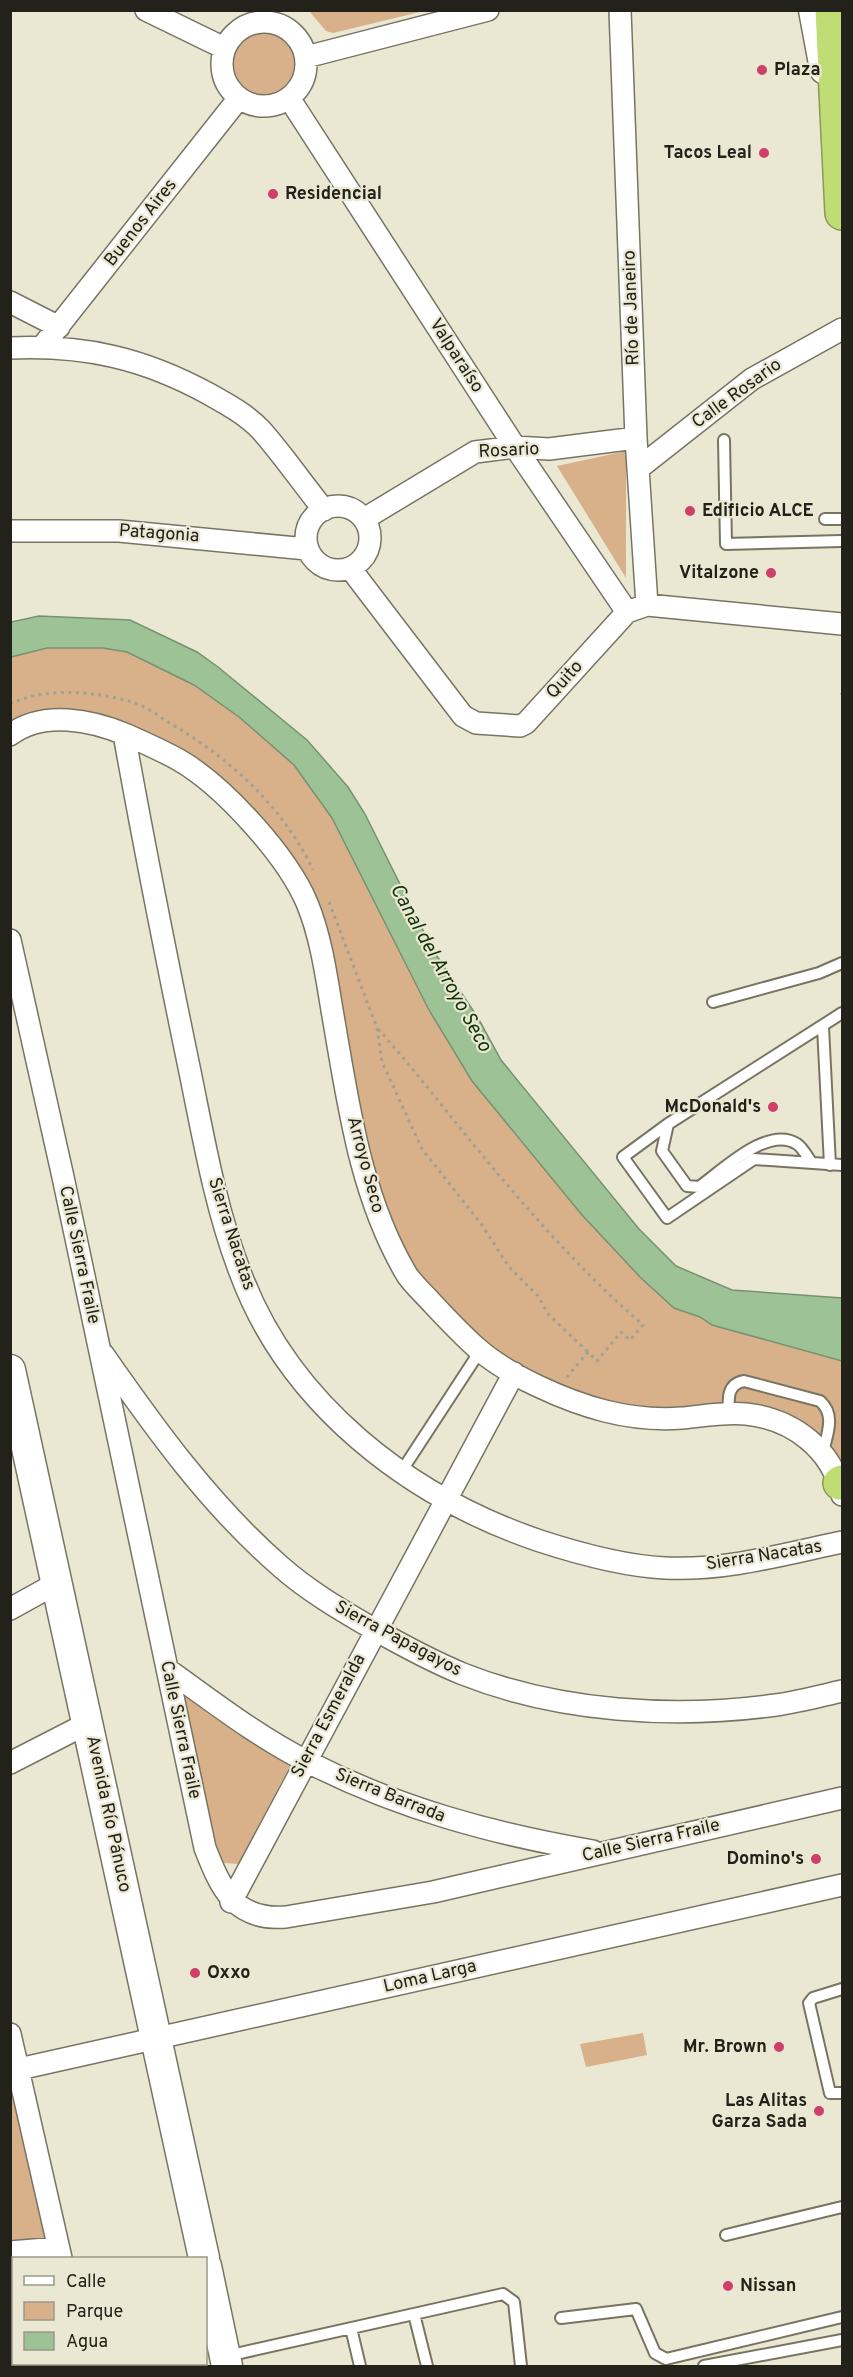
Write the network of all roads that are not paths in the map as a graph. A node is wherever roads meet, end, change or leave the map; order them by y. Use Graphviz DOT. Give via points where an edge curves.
graph roads {
  1 [pos="146,10"];
  2 [pos="488,10"];
  3 [pos="621,10"];
  4 [pos="814,10"];
  5 [pos="832,10"];
  6 [pos="257,16"];
  7 [pos="224,48"];
  8 [pos="306,57"];
  9 [pos="239,98"];
  10 [pos="289,99"];
  11 [pos="837,106"];
  12 [pos="843,213"];
  13 [pos="10,302"];
  14 [pos="59,327"];
  15 [pos="843,329"];
  16 [pos="42,347"];
  17 [pos="10,348"];
  18 [pos="636,438"];
  19 [pos="724,440"];
  20 [pos="515,447"];
  21 [pos="639,468"];
  22 [pos="324,510"];
  23 [pos="364,519"];
  24 [pos="825,519"];
  25 [pos="843,519"];
  26 [pos="10,531"];
  27 [pos="843,541"];
  28 [pos="307,549"];
  29 [pos="350,568"];
  30 [pos="637,608"];
  31 [pos="843,624"];
  32 [pos="124,734"];
  33 [pos="10,735"];
  34 [pos="10,940"];
  35 [pos="843,963"];
  36 [pos="713,1002"];
  37 [pos="843,1013"];
  38 [pos="823,1027"];
  39 [pos="668,1124"];
  40 [pos="811,1162"];
  41 [pos="830,1165"];
  42 [pos="843,1165"];
  43 [pos="98,1347"];
  44 [pos="480,1351"];
  45 [pos="10,1370"];
  46 [pos="514,1373"];
  47 [pos="729,1413"];
  48 [pos="823,1452"];
  49 [pos="401,1473"];
  50 [pos="842,1487"];
  51 [pos="445,1500"];
  52 [pos="843,1542"];
  53 [pos="57,1583"];
  54 [pos="10,1609"];
  55 [pos="375,1629"];
  56 [pos="167,1669"];
  57 [pos="843,1691"];
  58 [pos="88,1723"];
  59 [pos="306,1761"];
  60 [pos="10,1763"];
  61 [pos="841,1797"];
  62 [pos="603,1852"];
  63 [pos="843,1885"];
  64 [pos="231,1902"];
  65 [pos="843,1989"];
  66 [pos="10,2034"];
  67 [pos="158,2037"];
  68 [pos="19,2069"];
  69 [pos="843,2092"];
  70 [pos="843,2207"];
  71 [pos="726,2235"];
  72 [pos="10,2252"];
  73 [pos="60,2253"];
  74 [pos="204,2257"];
  75 [pos="207,2271"];
  76 [pos="414,2314"];
  77 [pos="843,2317"];
  78 [pos="561,2318"];
  79 [pos="351,2328"];
  80 [pos="843,2340"];
  81 [pos="226,2362"];
  82 [pos="360,2367"];
  83 [pos="427,2367"];
  84 [pos="521,2367"];
  85 [pos="704,2367"];
  1 -- 7 [label="street"];
  2 -- 8 [label="street"];
  3 -- 18 [label="street, Río de Janeiro"];
  4 -- 11 [label="street" via="826,76"];
  5 -- 11 [label="highway"];
  6 -- 7 [label="street" via="231,36"];
  6 -- 8 [label="street" via="288,30 300,42"];
  7 -- 9 [label="street" via="221,67 226,84"];
  8 -- 10 [label="street" via="303,80"];
  9 -- 10 [label="street" via="255,105"];
  9 -- 14 [label="street, Buenos Aires"];
  10 -- 20 [label="street, Valparaíso"];
  11 -- 12 [label="highway"];
  13 -- 14 [label="street"];
  14 -- 16 [label="street, Buenos Aires"];
  15 -- 21 [label="street, Calle Rosario" via="752,379"];
  16 -- 17 [label="street"];
  16 -- 22 [label="street" via="129,358 178,377 234,408 260,429"];
  18 -- 20 [label="street, Rosario" via="555,449"];
  18 -- 21 [label="street, Río de Janeiro"];
  19 -- 27 [label="lane" via="726,544"];
  20 -- 23 [label="street, Rosario" via="466,455"];
  20 -- 30 [label="street, Valparaíso"];
  21 -- 30 [label="street, Río de Janeiro"];
  22 -- 23 [label="street" via="352,510"];
  22 -- 28 [label="street" via="312,520 306,533"];
  23 -- 29 [label="street" via="369,542 366,553"];
  24 -- 25 [label="lane"];
  26 -- 28 [label="street, Patagonia" via="119,531"];
  28 -- 29 [label="street" via="325,567"];
  29 -- 30 [label="street, Quito" via="463,716 476,723 526,723"];
  30 -- 31 [label="street"];
  32 -- 33 [label="street, Arroyo Seco" via="80,721 53,720 26,724"];
  32 -- 44 [label="street, Arroyo Seco" via="182,762 222,793 254,825 306,902 323,958 356,1144 382,1228 409,1278"];
  32 -- 49 [label="street, Sierra Nacatas" via="206,1148 240,1273 291,1368 329,1412"];
  34 -- 43 [label="street, Calle Sierra Fraile"];
  35 -- 36 [label="lane"];
  37 -- 38 [label="lane"];
  38 -- 39 [label="lane"];
  38 -- 41 [label="lane"];
  39 -- 40 [label="lane" via="662,1151 687,1186 699,1187 766,1139 782,1137 798,1144"];
  39 -- 40 [label="lane" via="623,1157 668,1218 754,1160"];
  40 -- 41 [label="lane"];
  41 -- 42 [label="lane"];
  43 -- 55 [label="street, Sierra Papagayos" via="173,1452 245,1533 280,1567"];
  43 -- 56 [label="street, Calle Sierra Fraile"];
  44 -- 46 [label="street, Arroyo Seco"];
  44 -- 49 [label="lane"];
  45 -- 53 [label="street, Avenida Río Pánuco"];
  46 -- 47 [label="street, Arroyo Seco" via="604,1411 677,1418"];
  46 -- 51 [label="street, Sierra Esmeralda"];
  47 -- 48 [label="street, Arroyo Seco" via="772,1419 796,1430"];
  47 -- 48 [label="lane" via="728,1396 732,1388 744,1381 820,1401 831,1416"];
  48 -- 50 [label="street, Arroyo Seco"];
  49 -- 51 [label="street, Sierra Nacatas"];
  51 -- 52 [label="street, Sierra Nacatas" via="500,1527 564,1549 610,1561 666,1568 750,1562"];
  51 -- 55 [label="street, Sierra Esmeralda"];
  53 -- 54 [label="street"];
  53 -- 58 [label="street, Avenida Río Pánuco"];
  55 -- 57 [label="street, Sierra Papagayos" via="463,1674 520,1693 589,1706 679,1712 776,1705"];
  55 -- 59 [label="street, Sierra Esmeralda"];
  56 -- 59 [label="street, Sierra Barrada"];
  56 -- 64 [label="street, Calle Sierra Fraile" via="205,1848"];
  58 -- 60 [label="street"];
  58 -- 67 [label="street, Avenida Río Pánuco"];
  59 -- 62 [label="street, Sierra Barrada" via="377,1794 456,1821 518,1838"];
  59 -- 64 [label="street, Sierra Esmeralda"];
  61 -- 62 [label="street, Calle Sierra Fraile"];
  62 -- 64 [label="street, Calle Sierra Fraile" via="433,1892 286,1917 261,1916"];
  63 -- 67 [label="street, Loma Larga"];
  65 -- 69 [label="lane" via="808,2003 830,2092"];
  66 -- 68 [label="street"];
  67 -- 68 [label="street, Loma Larga"];
  67 -- 74 [label="street, Avenida Río Pánuco"];
  68 -- 73 [label="street"];
  70 -- 71 [label="lane"];
  72 -- 73 [label="street"];
  75 -- 81 [label="street"];
  76 -- 79 [label="lane"];
  76 -- 83 [label="lane"];
  76 -- 84 [label="lane" via="506,2295 514,2302"];
  77 -- 78 [label="lane" via="666,2359 655,2353 636,2309"];
  79 -- 81 [label="lane" via="244,2350"];
  79 -- 82 [label="lane"];
  80 -- 85 [label="lane"];
}
